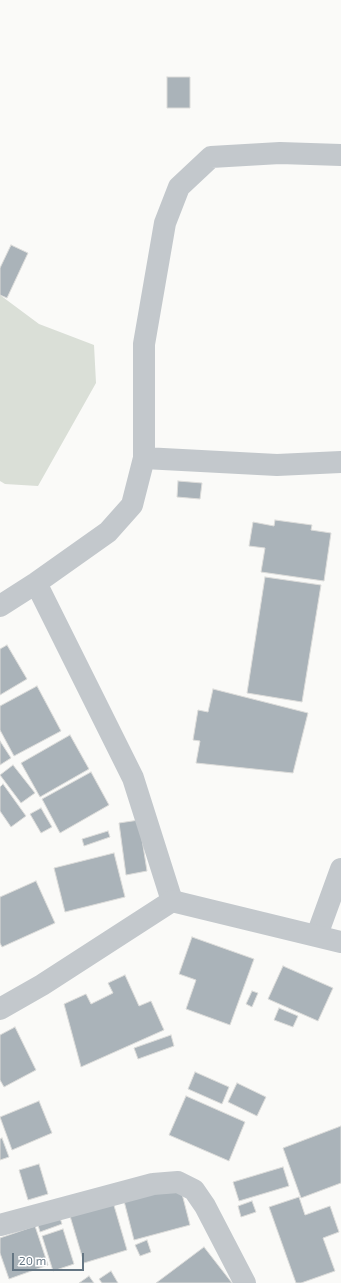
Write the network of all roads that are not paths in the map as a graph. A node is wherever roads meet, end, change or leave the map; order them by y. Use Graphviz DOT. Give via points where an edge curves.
graph roads {
  1 [pos="341,155"];
  2 [pos="144,458"];
  3 [pos="341,462"];
  4 [pos="36,583"];
  5 [pos="0,606"];
  6 [pos="341,869"];
  7 [pos="172,901"];
  8 [pos="317,935"];
  9 [pos="341,942"];
  10 [pos="0,1010"];
  11 [pos="0,1225"];
  12 [pos="245,1283"];
  1 -- 2 [label="street" via="280,153 211,157 179,186 165,223 144,344"];
  2 -- 3 [label="street" via="277,465"];
  2 -- 4 [label="street" via="132,505 108,532"];
  4 -- 5 [label="street"];
  4 -- 7 [label="street" via="133,778"];
  6 -- 8 [label="street"];
  7 -- 8 [label="street"];
  7 -- 10 [label="street"];
  8 -- 9 [label="street"];
  11 -- 12 [label="street" via="153,1184 178,1182 194,1190 205,1206"];
}
